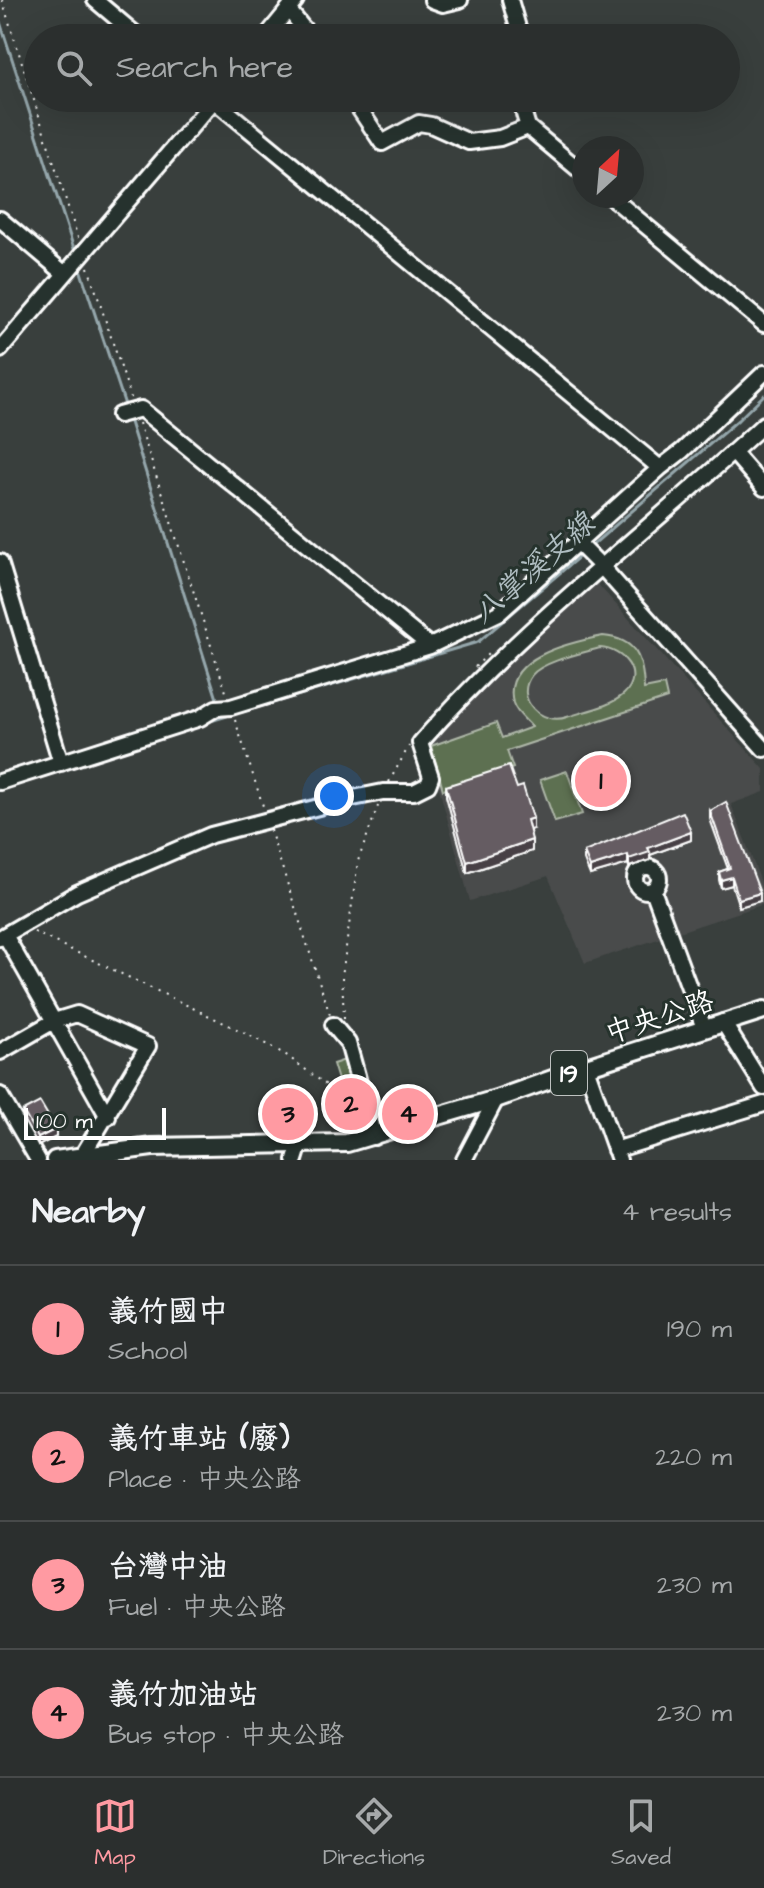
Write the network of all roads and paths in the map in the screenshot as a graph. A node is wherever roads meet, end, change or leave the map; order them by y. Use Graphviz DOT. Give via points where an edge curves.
graph roads {
  1 [pos="2,0"];
  2 [pos="95,0"];
  3 [pos="432,0"];
  4 [pos="460,0"];
  5 [pos="510,0"];
  6 [pos="292,4"];
  7 [pos="123,24"];
  8 [pos="276,24"];
  9 [pos="303,24"];
  10 [pos="517,24"];
  11 [pos="24,69"];
  12 [pos="38,112"];
  13 [pos="203,112"];
  14 [pos="230,112"];
  15 [pos="361,112"];
  16 [pos="524,112"];
  17 [pos="528,127"];
  18 [pos="572,164"];
  19 [pos="624,208"];
  20 [pos="0,219"];
  21 [pos="83,253"];
  22 [pos="65,274"];
  23 [pos="764,324"];
  24 [pos="0,350"];
  25 [pos="764,373"];
  26 [pos="127,413"];
  27 [pos="764,424"];
  28 [pos="733,452"];
  29 [pos="660,468"];
  30 [pos="764,488"];
  31 [pos="583,548"];
  32 [pos="0,562"];
  33 [pos="601,566"];
  34 [pos="430,646"];
  35 [pos="225,708"];
  36 [pos="764,749"];
  37 [pos="61,763"];
  38 [pos="0,782"];
  39 [pos="267,821"];
  40 [pos="653,890"];
  41 [pos="21,926"];
  42 [pos="3,936"];
  43 [pos="764,1010"];
  44 [pos="54,1021"];
  45 [pos="723,1022"];
  46 [pos="333,1025"];
  47 [pos="704,1028"];
  48 [pos="0,1052"];
  49 [pos="586,1067"];
  50 [pos="764,1088"];
  51 [pos="0,1095"];
  52 [pos="496,1099"];
  53 [pos="764,1104"];
  54 [pos="108,1117"];
  55 [pos="372,1131"];
  56 [pos="297,1152"];
  57 [pos="617,1155"];
  58 [pos="82,1158"];
  59 [pos="38,1160"];
  60 [pos="55,1160"];
  61 [pos="464,1160"];
  1 -- 11 [label="path"];
  2 -- 7 [label="street"];
  3 -- 4 [label="street"];
  5 -- 10 [label="street"];
  6 -- 8 [label="street"];
  6 -- 9 [label="street"];
  12 -- 21 [label="path"];
  13 -- 21 [label="street"];
  14 -- 29 [label="street"];
  15 -- 17 [label="street" via="382,143 419,123 469,142"];
  16 -- 17 [label="street"];
  17 -- 18 [label="street"];
  19 -- 23 [label="street"];
  20 -- 22 [label="street"];
  21 -- 22 [label="street"];
  21 -- 26 [label="path"];
  22 -- 24 [label="street"];
  25 -- 29 [label="street"];
  26 -- 34 [label="street" via="141,409"];
  26 -- 35 [label="path"];
  27 -- 28 [label="street"];
  28 -- 30 [label="street"];
  28 -- 33 [label="street"];
  29 -- 31 [label="street"];
  31 -- 33 [label="street"];
  31 -- 34 [label="street" via="499,613"];
  32 -- 37 [label="street"];
  33 -- 36 [label="street"];
  33 -- 39 [label="street" via="486,671 420,743 431,777 428,785"];
  34 -- 35 [label="street"];
  35 -- 37 [label="street"];
  35 -- 39 [label="path"];
  37 -- 38 [label="street"];
  39 -- 41 [label="street" via="211,835 77,893"];
  39 -- 46 [label="path"];
  40 -- 47 [label="street"];
  41 -- 42 [label="street"];
  41 -- 55 [label="path" via="286,1055 337,1093 354,1130"];
  42 -- 44 [label="street"];
  43 -- 45 [label="main road, 中央公路 / 19"];
  44 -- 48 [label="street"];
  44 -- 54 [label="street"];
  44 -- 54 [label="street" via="77,1014 148,1046"];
  45 -- 47 [label="main road, 中央公路 / 19"];
  45 -- 50 [label="street"];
  46 -- 55 [label="street" via="348,1043"];
  47 -- 49 [label="main road, 中央公路 / 19"];
  49 -- 52 [label="main road, 中央公路 / 19"];
  49 -- 57 [label="street"];
  51 -- 59 [label="street"];
  52 -- 55 [label="main road, 中央公路 / 19"];
  52 -- 61 [label="street"];
  53 -- 57 [label="street"];
  54 -- 58 [label="street"];
  55 -- 56 [label="main road, 中央公路 / 19" via="347,1143"];
  56 -- 58 [label="main road, 中央公路 / 19" via="152,1147"];
  58 -- 60 [label="main road, 中央公路 / 19"];
}
